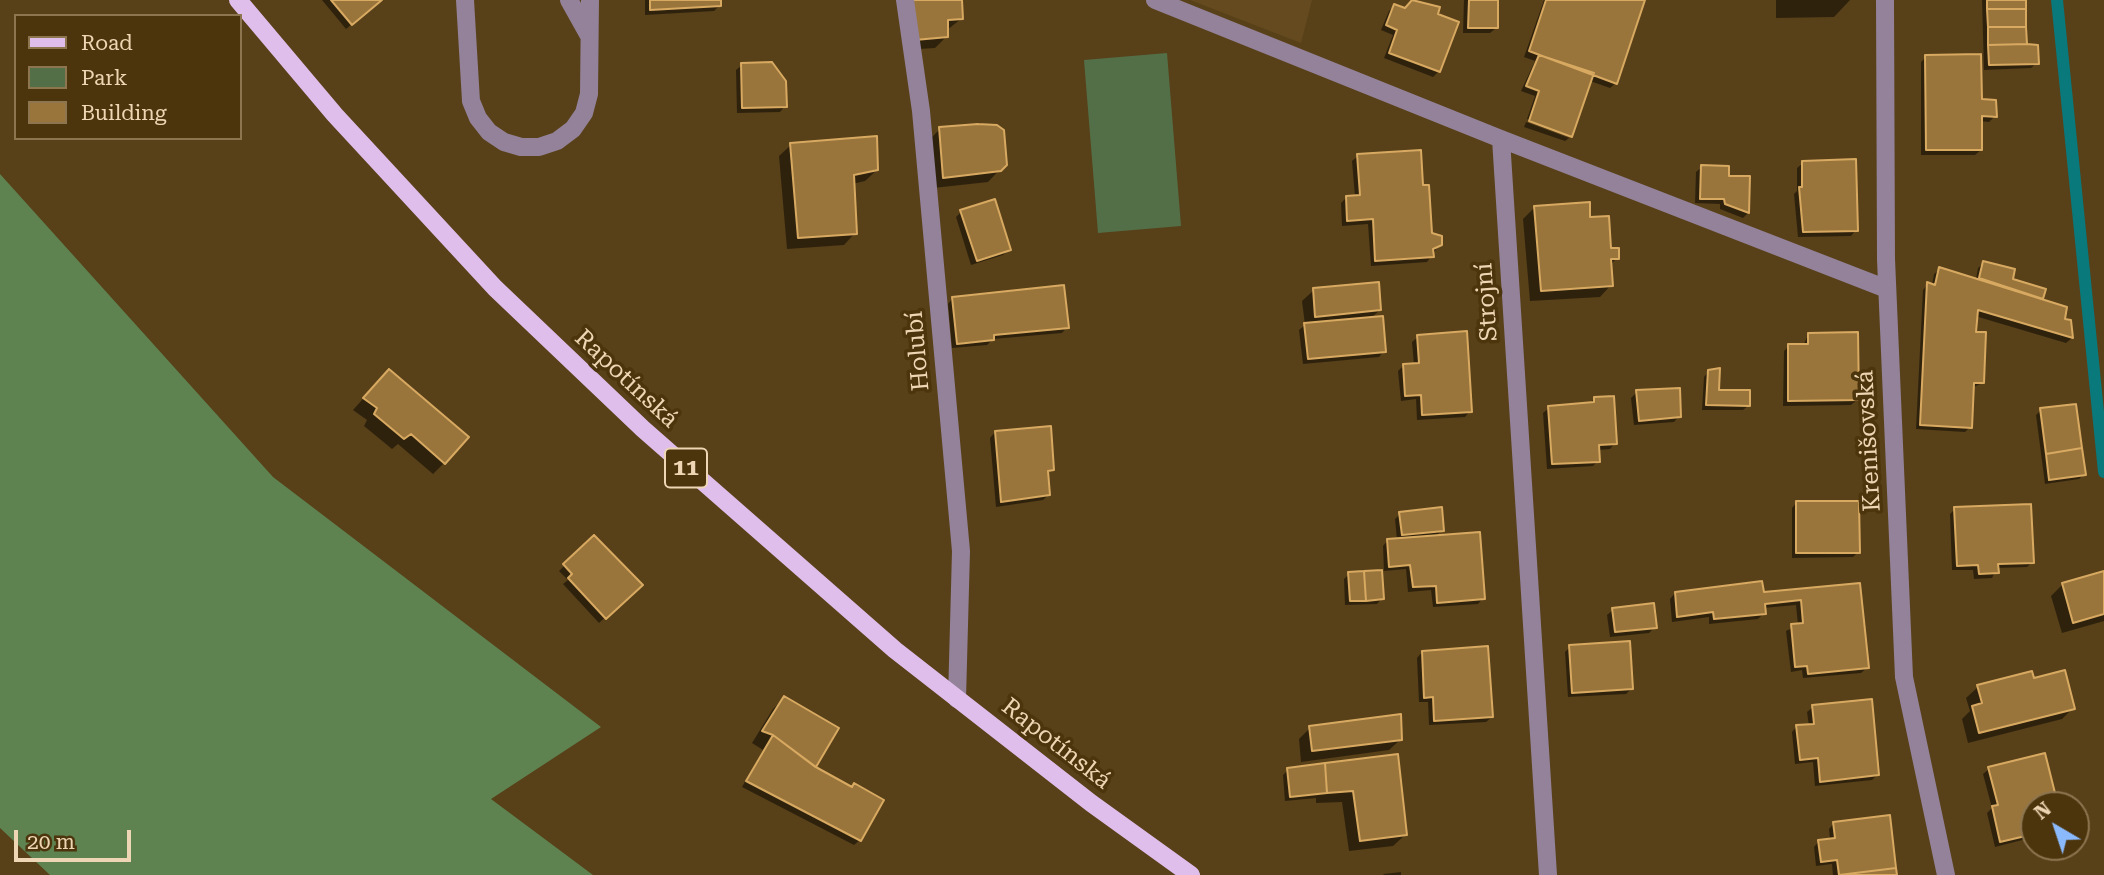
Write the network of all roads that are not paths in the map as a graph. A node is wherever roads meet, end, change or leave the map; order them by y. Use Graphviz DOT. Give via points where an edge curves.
graph roads {
  1 [pos="238,0"];
  2 [pos="465,0"];
  3 [pos="569,0"];
  4 [pos="590,0"];
  5 [pos="905,0"];
  6 [pos="1155,0"];
  7 [pos="1885,0"];
  8 [pos="590,37"];
  9 [pos="1501,139"];
  10 [pos="1887,289"];
  11 [pos="957,699"];
  12 [pos="1191,875"];
  13 [pos="1548,875"];
  14 [pos="1945,875"];
  1 -- 11 [label="main road, Rapotínská / 11" via="335,115 540,331 724,502"];
  2 -- 8 [label="street" via="471,101 489,132 504,142 539,147 573,129 589,94"];
  3 -- 8 [label="street"];
  4 -- 8 [label="street"];
  5 -- 11 [label="street, Holubí" via="921,111 961,551"];
  6 -- 9 [label="street"];
  7 -- 10 [label="street, Krenišovská"];
  9 -- 10 [label="street"];
  9 -- 13 [label="street, Strojní"];
  10 -- 14 [label="street, Krenišovská" via="1904,677"];
  11 -- 12 [label="main road, Rapotínská / 11"];
}
